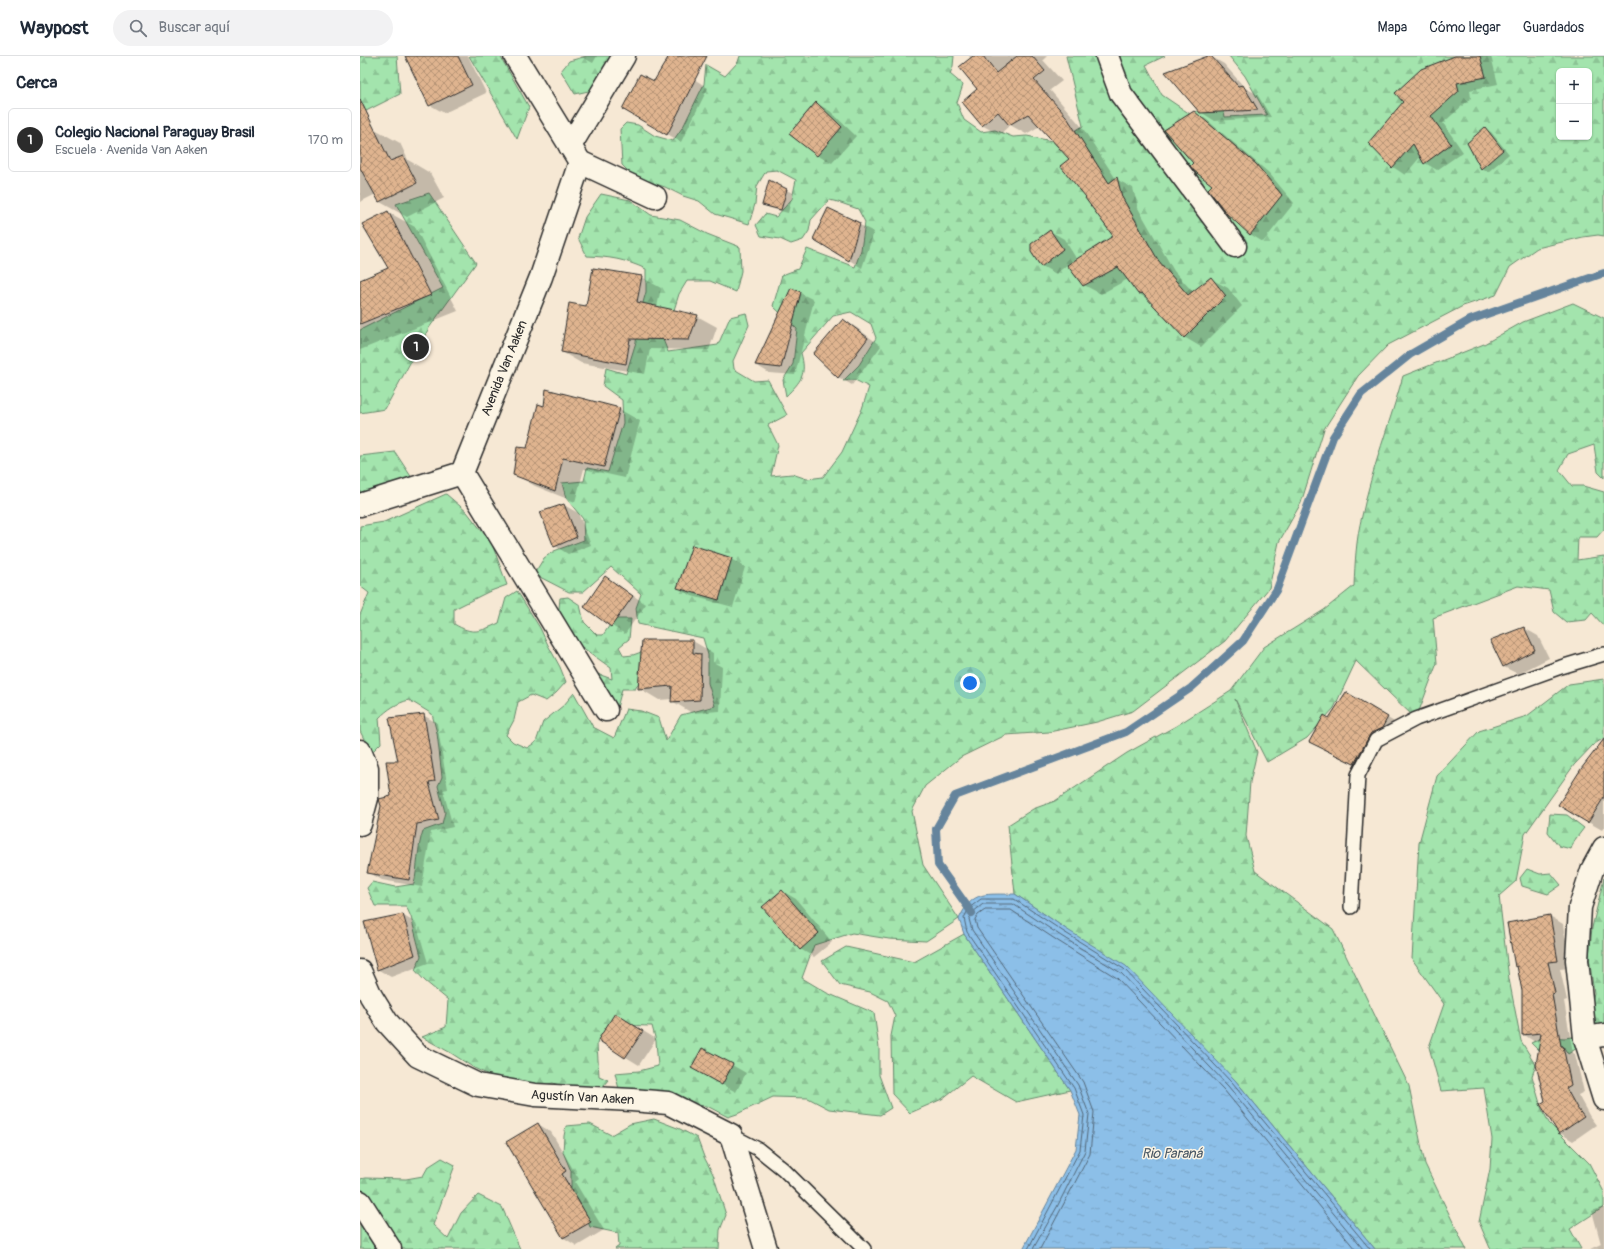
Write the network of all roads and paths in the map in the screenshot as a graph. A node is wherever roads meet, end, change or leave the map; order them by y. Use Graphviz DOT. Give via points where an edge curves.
graph roads {
  1 [pos="515,56"];
  2 [pos="624,56"];
  3 [pos="1107,56"];
  4 [pos="575,154"];
  5 [pos="655,197"];
  6 [pos="1235,246"];
  7 [pos="462,473"];
  8 [pos="360,505"];
  9 [pos="1604,654"];
  10 [pos="606,710"];
  11 [pos="360,751"];
  12 [pos="360,824"];
  13 [pos="1604,848"];
  14 [pos="1350,907"];
  15 [pos="360,970"];
  16 [pos="1594,1036"];
  17 [pos="1604,1099"];
  18 [pos="731,1135"];
  19 [pos="360,1202"];
  20 [pos="390,1249"];
  21 [pos="766,1249"];
  22 [pos="864,1249"];
  1 -- 4 [label="street"];
  2 -- 4 [label="street, Avenida Van Aaken"];
  3 -- 6 [label="street" via="1121,94"];
  4 -- 5 [label="street"];
  4 -- 7 [label="street, Avenida Van Aaken" via="541,277"];
  7 -- 8 [label="street"];
  7 -- 10 [label="street"];
  9 -- 14 [label="lane" via="1416,719 1376,740 1358,775"];
  11 -- 12 [label="street" via="367,768 367,798"];
  13 -- 16 [label="street" via="1592,870 1580,907 1577,960"];
  15 -- 18 [label="street, Agustín Van Aaken" via="371,996 387,1022 418,1056 478,1085 535,1095 668,1103"];
  16 -- 17 [label="street"];
  18 -- 21 [label="street"];
  18 -- 22 [label="lane" via="758,1149 783,1168"];
  19 -- 20 [label="street"];
}
